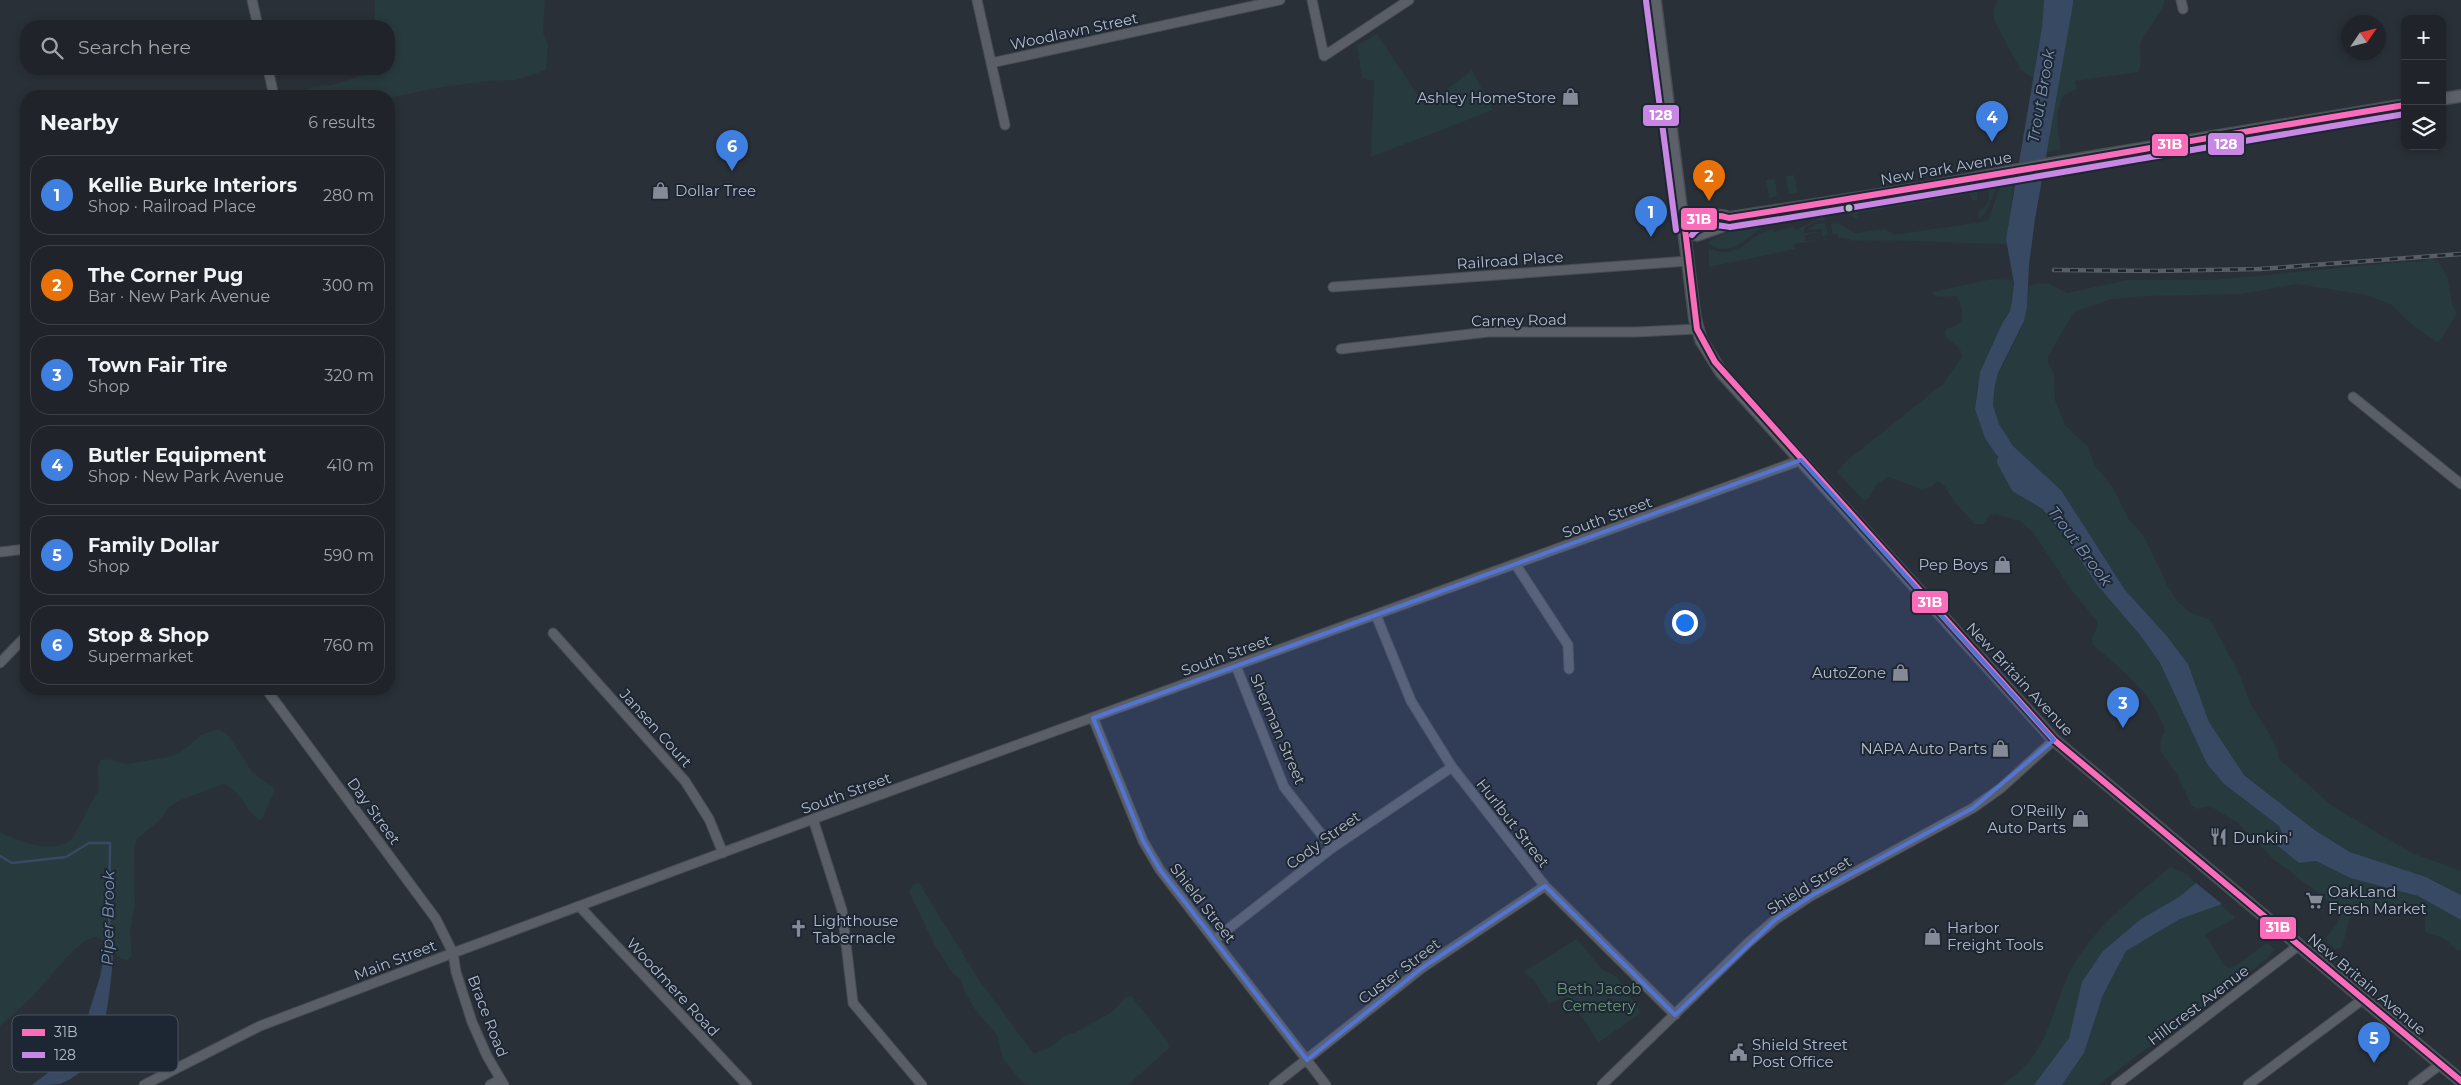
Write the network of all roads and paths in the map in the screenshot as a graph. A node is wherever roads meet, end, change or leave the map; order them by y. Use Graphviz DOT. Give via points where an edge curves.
graph roads {
  1 [pos="252,0"];
  2 [pos="977,0"];
  3 [pos="1280,0"];
  4 [pos="1312,0"];
  5 [pos="1409,0"];
  6 [pos="1655,0"];
  7 [pos="257,20"];
  8 [pos="991,63"];
  9 [pos="269,75"];
  10 [pos="273,90"];
  11 [pos="2461,96"];
  12 [pos="2446,98"];
  13 [pos="2401,106"];
  14 [pos="1005,125"];
  15 [pos="1685,229"];
  16 [pos="1688,261"];
  17 [pos="1334,286"];
  18 [pos="1697,329"];
  19 [pos="1341,349"];
  20 [pos="2353,397"];
  21 [pos="1801,460"];
  22 [pos="2461,484"];
  23 [pos="20,550"];
  24 [pos="0,552"];
  25 [pos="1516,565"];
  26 [pos="1376,615"];
  27 [pos="553,633"];
  28 [pos="20,642"];
  29 [pos="0,663"];
  30 [pos="1236,666"];
  31 [pos="1569,669"];
  32 [pos="270,695"];
  33 [pos="1093,718"];
  34 [pos="2054,740"];
  35 [pos="1452,767"];
  36 [pos="813,819"];
  37 [pos="1332,848"];
  38 [pos="723,853"];
  39 [pos="661,876"];
  40 [pos="1544,886"];
  41 [pos="580,908"];
  42 [pos="1214,940"];
  43 [pos="2298,946"];
  44 [pos="453,953"];
  45 [pos="2362,1000"];
  46 [pos="1675,1015"];
  47 [pos="1307,1060"];
  48 [pos="2441,1064"];
  49 [pos="178,1068"];
  50 [pos="170,1072"];
  51 [pos="2461,1081"];
  52 [pos="502,1082"];
  53 [pos="144,1085"];
  54 [pos="490,1085"];
  55 [pos="747,1085"];
  56 [pos="922,1085"];
  57 [pos="1274,1085"];
  58 [pos="1326,1085"];
  59 [pos="1602,1085"];
  60 [pos="2116,1085"];
  61 [pos="2248,1085"];
  62 [pos="2413,1085"];
  1 -- 7 [label="street"];
  2 -- 8 [label="street"];
  3 -- 8 [label="street, Woodlawn Street"];
  4 -- 5 [label="street" via="1324,56"];
  6 -- 15 [label="main road, New Britain Avenue"];
  8 -- 14 [label="street"];
  9 -- 10 [label="street"];
  11 -- 12 [label="main road"];
  13 -- 15 [label="main road, New Park Avenue" via="1729,218 1720,227 1697,234"];
  15 -- 16 [label="main road, New Britain Avenue"];
  16 -- 17 [label="street, Railroad Place"];
  16 -- 18 [label="main road, New Britain Avenue"];
  18 -- 19 [label="street, Carney Road" via="1488,332"];
  18 -- 21 [label="main road, New Britain Avenue" via="1707,352 1722,372"];
  20 -- 22 [label="street"];
  21 -- 25 [label="street, South Street"];
  21 -- 34 [label="main road, New Britain Avenue"];
  23 -- 24 [label="street"];
  25 -- 26 [label="street, South Street"];
  25 -- 31 [label="street" via="1568,645"];
  26 -- 30 [label="street, South Street"];
  26 -- 35 [label="street, Hurlbut Street" via="1411,701"];
  27 -- 38 [label="street, Jansen Court" via="685,781 709,819"];
  28 -- 29 [label="street"];
  30 -- 33 [label="street, South Street"];
  30 -- 37 [label="street, Sherman Street" via="1284,787"];
  32 -- 44 [label="street, Day Street" via="436,919"];
  33 -- 36 [label="street, South Street"];
  33 -- 42 [label="street, Shield Street" via="1143,842 1160,870"];
  34 -- 43 [label="main road, New Britain Avenue"];
  34 -- 46 [label="street, Shield Street" via="2001,788 1973,808 1817,892 1775,920"];
  35 -- 37 [label="street, Cody Street"];
  35 -- 40 [label="street, Hurlbut Street"];
  36 -- 38 [label="street, South Street"];
  36 -- 56 [label="street" via="842,910 853,1004"];
  37 -- 42 [label="street, Cody Street"];
  38 -- 39 [label="street, South Street"];
  39 -- 41 [label="street, Main Street"];
  40 -- 46 [label="street, Hurlbut Street"];
  40 -- 47 [label="street, Custer Street" via="1422,968"];
  41 -- 44 [label="street, Main Street"];
  41 -- 55 [label="street, Woodmere Road"];
  42 -- 47 [label="street, Shield Street"];
  43 -- 45 [label="main road, New Britain Avenue"];
  43 -- 60 [label="street, Hillcrest Avenue"];
  44 -- 49 [label="street, Main Street" via="260,1026"];
  44 -- 52 [label="street, Brace Road" via="472,1022"];
  45 -- 48 [label="main road, New Britain Avenue"];
  45 -- 61 [label="street"];
  46 -- 59 [label="street, Shield Street"];
  47 -- 57 [label="street, Custer Street"];
  47 -- 58 [label="street, Shield Street"];
  48 -- 51 [label="main road, New Britain Avenue"];
  48 -- 62 [label="street"];
  50 -- 53 [label="street, Main Street"];
  52 -- 54 [label="street"];
}
